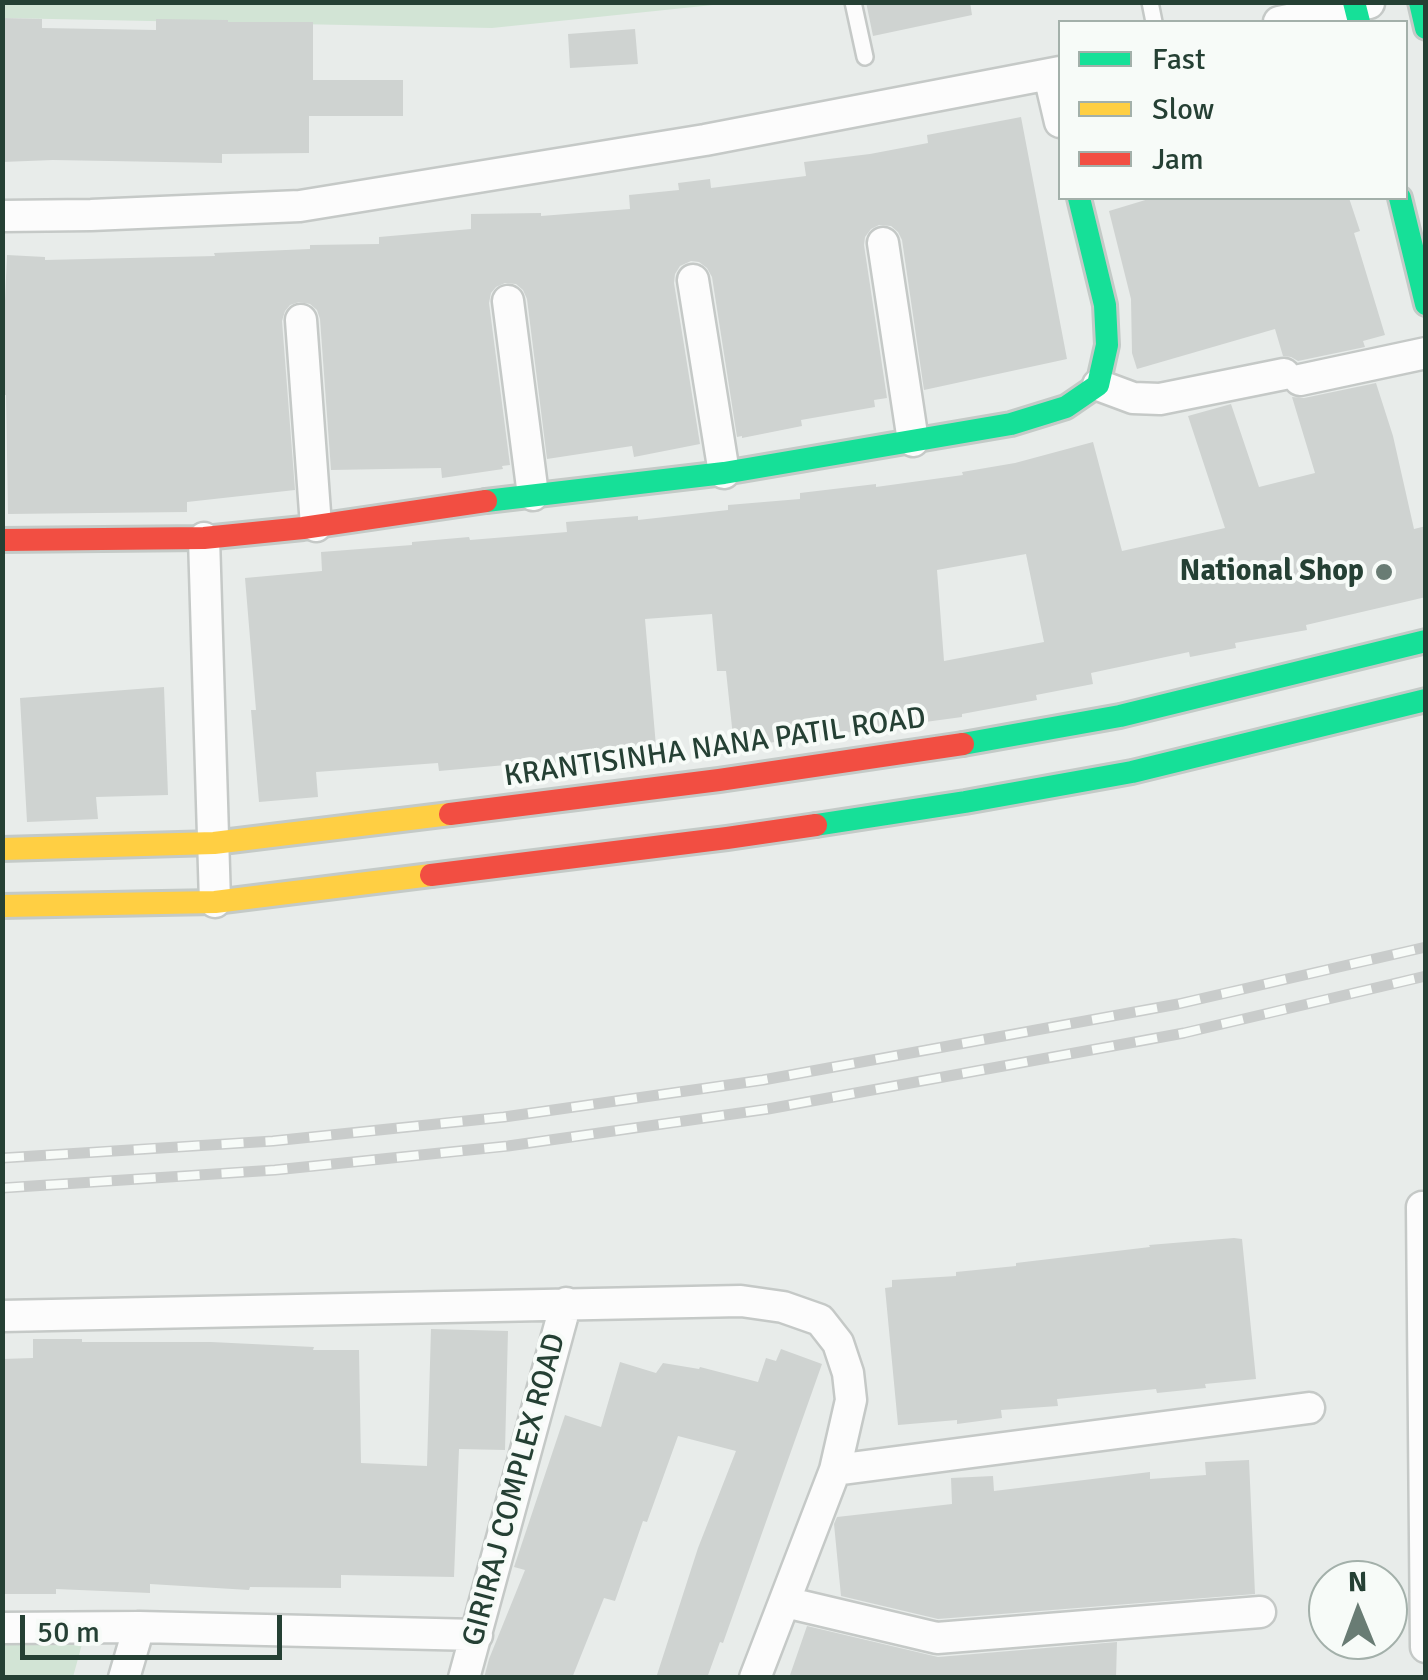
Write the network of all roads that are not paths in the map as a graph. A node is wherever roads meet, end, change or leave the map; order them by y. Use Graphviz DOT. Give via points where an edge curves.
graph roads {
  1 [pos="853,2"];
  2 [pos="1420,2"];
  3 [pos="1360,8"];
  4 [pos="1291,20"];
  5 [pos="1426,28"];
  6 [pos="865,57"];
  7 [pos="1055,73"];
  8 [pos="1058,102"];
  9 [pos="1079,200"];
  10 [pos="1400,200"];
  11 [pos="2,216"];
  12 [pos="883,242"];
  13 [pos="693,280"];
  14 [pos="508,302"];
  15 [pos="1426,304"];
  16 [pos="300,320"];
  17 [pos="1426,352"];
  18 [pos="1098,385"];
  19 [pos="913,441"];
  20 [pos="724,473"];
  21 [pos="533,495"];
  22 [pos="316,526"];
  23 [pos="204,538"];
  24 [pos="2,540"];
  25 [pos="1426,641"];
  26 [pos="1426,700"];
  27 [pos="214,843"];
  28 [pos="2,849"];
  29 [pos="215,902"];
  30 [pos="2,906"];
  31 [pos="1422,1207"];
  32 [pos="566,1303"];
  33 [pos="2,1316"];
  34 [pos="1309,1408"];
  35 [pos="835,1470"];
  36 [pos="784,1602"];
  37 [pos="1260,1612"];
  38 [pos="139,1627"];
  39 [pos="2,1628"];
  40 [pos="477,1635"];
  41 [pos="1426,1647"];
  42 [pos="124,1678"];
  43 [pos="464,1678"];
  44 [pos="756,1678"];
  1 -- 6 [label="lane"];
  2 -- 5 [label="main road"];
  3 -- 4 [label="street"];
  7 -- 8 [label="street"];
  7 -- 11 [label="street" via="705,140 300,206"];
  9 -- 18 [label="main road" via="1105,305 1107,345"];
  10 -- 15 [label="main road"];
  12 -- 19 [label="street"];
  13 -- 20 [label="street"];
  14 -- 21 [label="street"];
  16 -- 22 [label="street"];
  17 -- 18 [label="street" via="1160,399"];
  18 -- 19 [label="main road" via="1066,407 1011,424"];
  19 -- 20 [label="main road"];
  20 -- 21 [label="main road"];
  21 -- 22 [label="main road"];
  22 -- 23 [label="main road"];
  23 -- 24 [label="main road"];
  23 -- 27 [label="street"];
  25 -- 27 [label="main road, KRANTISINHA NANA PATIL ROAD" via="1120,716 956,745"];
  26 -- 29 [label="main road" via="1132,772 965,802"];
  27 -- 28 [label="main road, KRANTISINHA NANA PATIL ROAD"];
  27 -- 29 [label="street"];
  29 -- 30 [label="main road"];
  31 -- 41 [label="street"];
  32 -- 33 [label="street"];
  32 -- 35 [label="street" via="741,1302 783,1306 820,1320 838,1343 848,1373 850,1400"];
  32 -- 40 [label="street, GIRIRAJ COMPLEX ROAD"];
  34 -- 35 [label="street"];
  35 -- 36 [label="street"];
  36 -- 37 [label="street" via="937,1638"];
  36 -- 44 [label="street"];
  38 -- 39 [label="street"];
  38 -- 40 [label="street"];
  38 -- 42 [label="street"];
  40 -- 43 [label="street, GIRIRAJ COMPLEX ROAD"];
}
